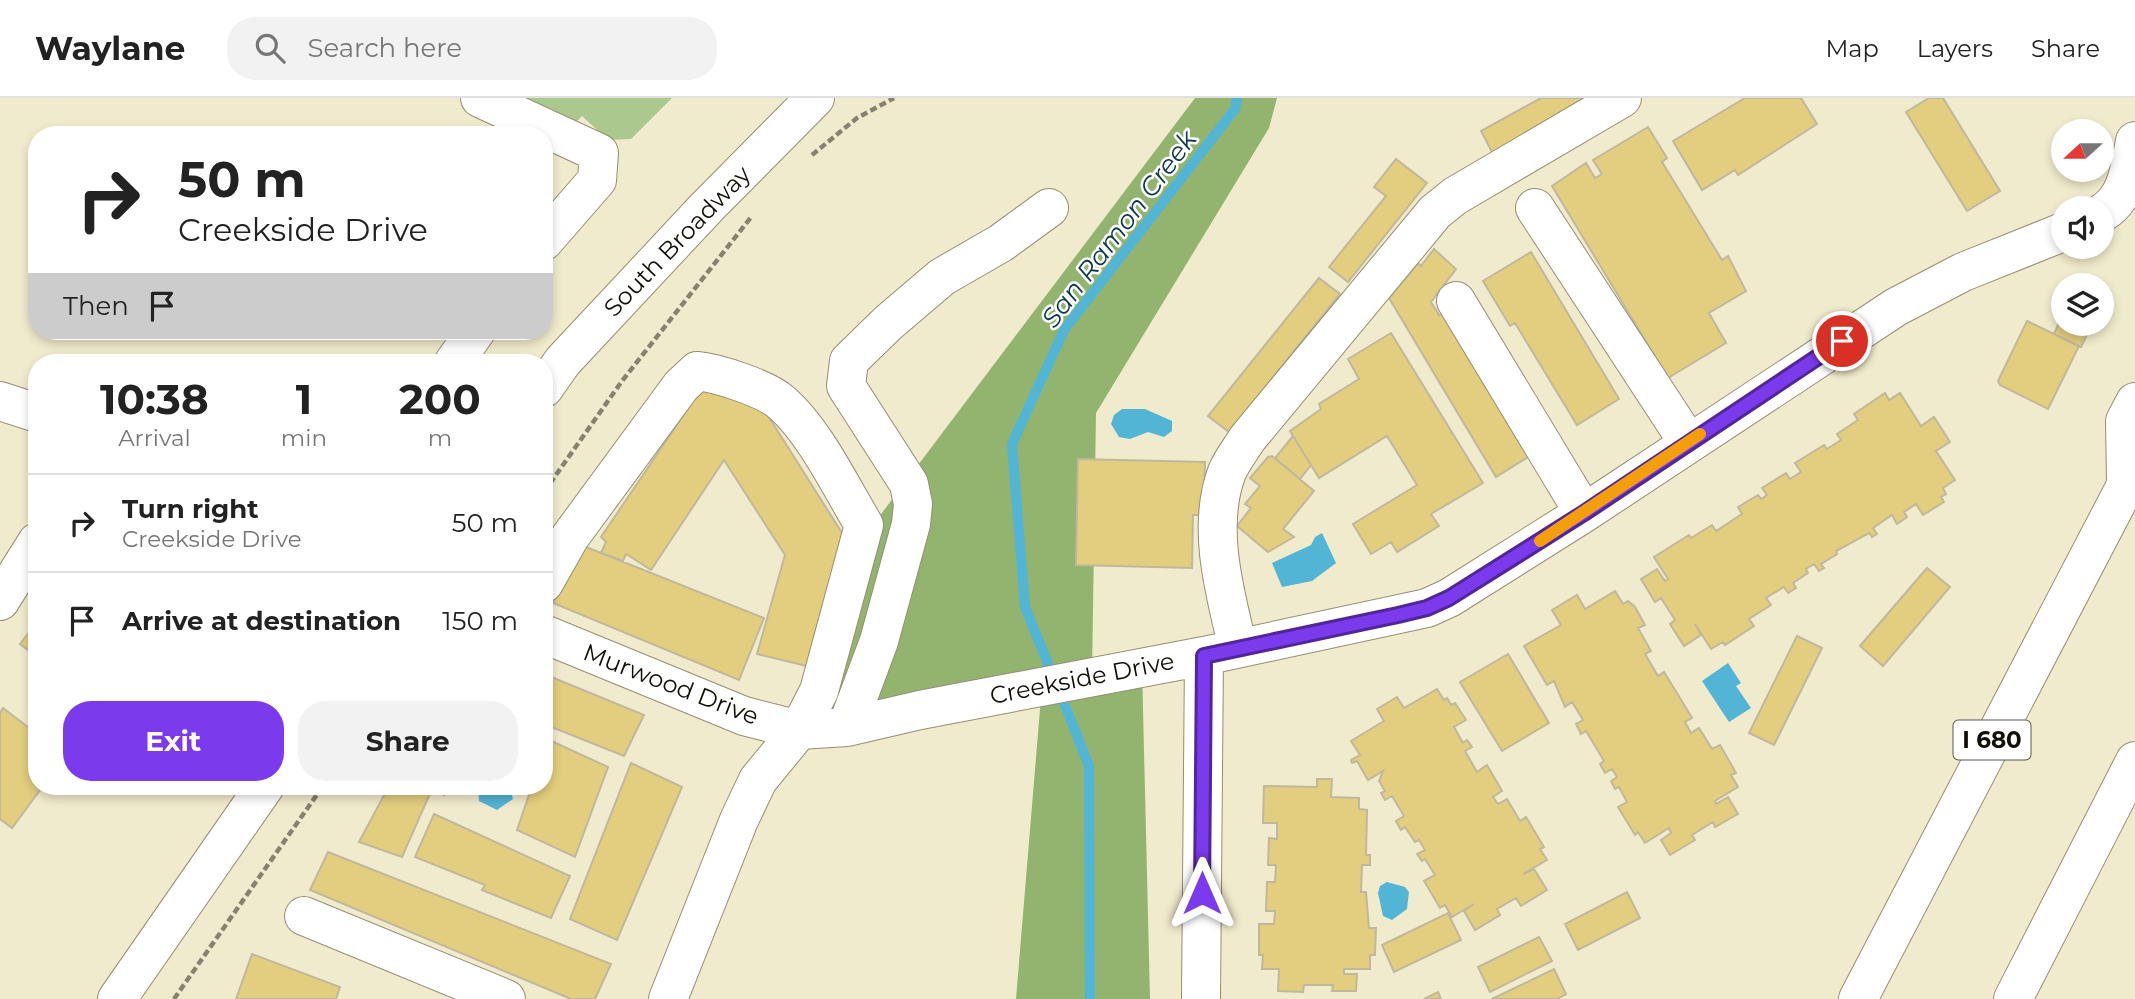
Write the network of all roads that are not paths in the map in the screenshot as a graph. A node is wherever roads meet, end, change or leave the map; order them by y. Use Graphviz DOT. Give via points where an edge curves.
graph roads {
  1 [pos="480,98"];
  2 [pos="815,98"];
  3 [pos="1622,98"];
  4 [pos="541,126"];
  5 [pos="553,132"];
  6 [pos="2135,141"];
  7 [pos="2114,202"];
  8 [pos="1049,208"];
  9 [pos="1535,208"];
  10 [pos="553,231"];
  11 [pos="2051,237"];
  12 [pos="1456,301"];
  13 [pos="553,375"];
  14 [pos="0,401"];
  15 [pos="2135,402"];
  16 [pos="28,410"];
  17 [pos="1688,442"];
  18 [pos="2130,475"];
  19 [pos="1584,513"];
  20 [pos="28,556"];
  21 [pos="553,567"];
  22 [pos="0,601"];
  23 [pos="553,638"];
  24 [pos="553,652"];
  25 [pos="1221,652"];
  26 [pos="847,727"];
  27 [pos="799,730"];
  28 [pos="742,732"];
  29 [pos="2135,761"];
  30 [pos="259,795"];
  31 [pos="304,916"];
  32 [pos="117,999"];
  33 [pos="506,999"];
  34 [pos="668,999"];
  35 [pos="1201,999"];
  36 [pos="1858,999"];
  37 [pos="2013,999"];
  1 -- 4 [label="main road"];
  2 -- 13 [label="main road, South Broadway" via="698,216"];
  3 -- 25 [label="main road" via="1435,212 1247,439 1227,471 1218,514"];
  5 -- 10 [label="main road" via="599,153 597,180"];
  6 -- 7 [label="main road" via="2126,185"];
  8 -- 26 [label="main road" via="942,277 849,361 846,386 909,484 913,504 879,641"];
  9 -- 17 [label="main road"];
  11 -- 17 [label="main road, Creekside Drive" via="1964,272 1896,307"];
  12 -- 19 [label="main road"];
  14 -- 16 [label="main road"];
  15 -- 18 [label="main road" via="2125,421"];
  17 -- 19 [label="main road, Creekside Drive"];
  18 -- 36 [label="main road, I 680"];
  19 -- 25 [label="main road, Creekside Drive" via="1427,608"];
  20 -- 22 [label="main road"];
  21 -- 27 [label="main road" via="570,537 697,370 718,373 781,401 808,433 864,525 819,691"];
  23 -- 27 [label="main road, Murwood Drive" via="744,716"];
  24 -- 28 [label="main road"];
  25 -- 26 [label="main road, Creekside Drive"];
  25 -- 35 [label="main road"];
  26 -- 27 [label="main road, Creekside Drive"];
  27 -- 34 [label="main road" via="758,780"];
  29 -- 37 [label="main road"];
  30 -- 32 [label="main road"];
  31 -- 33 [label="main road"];
}
